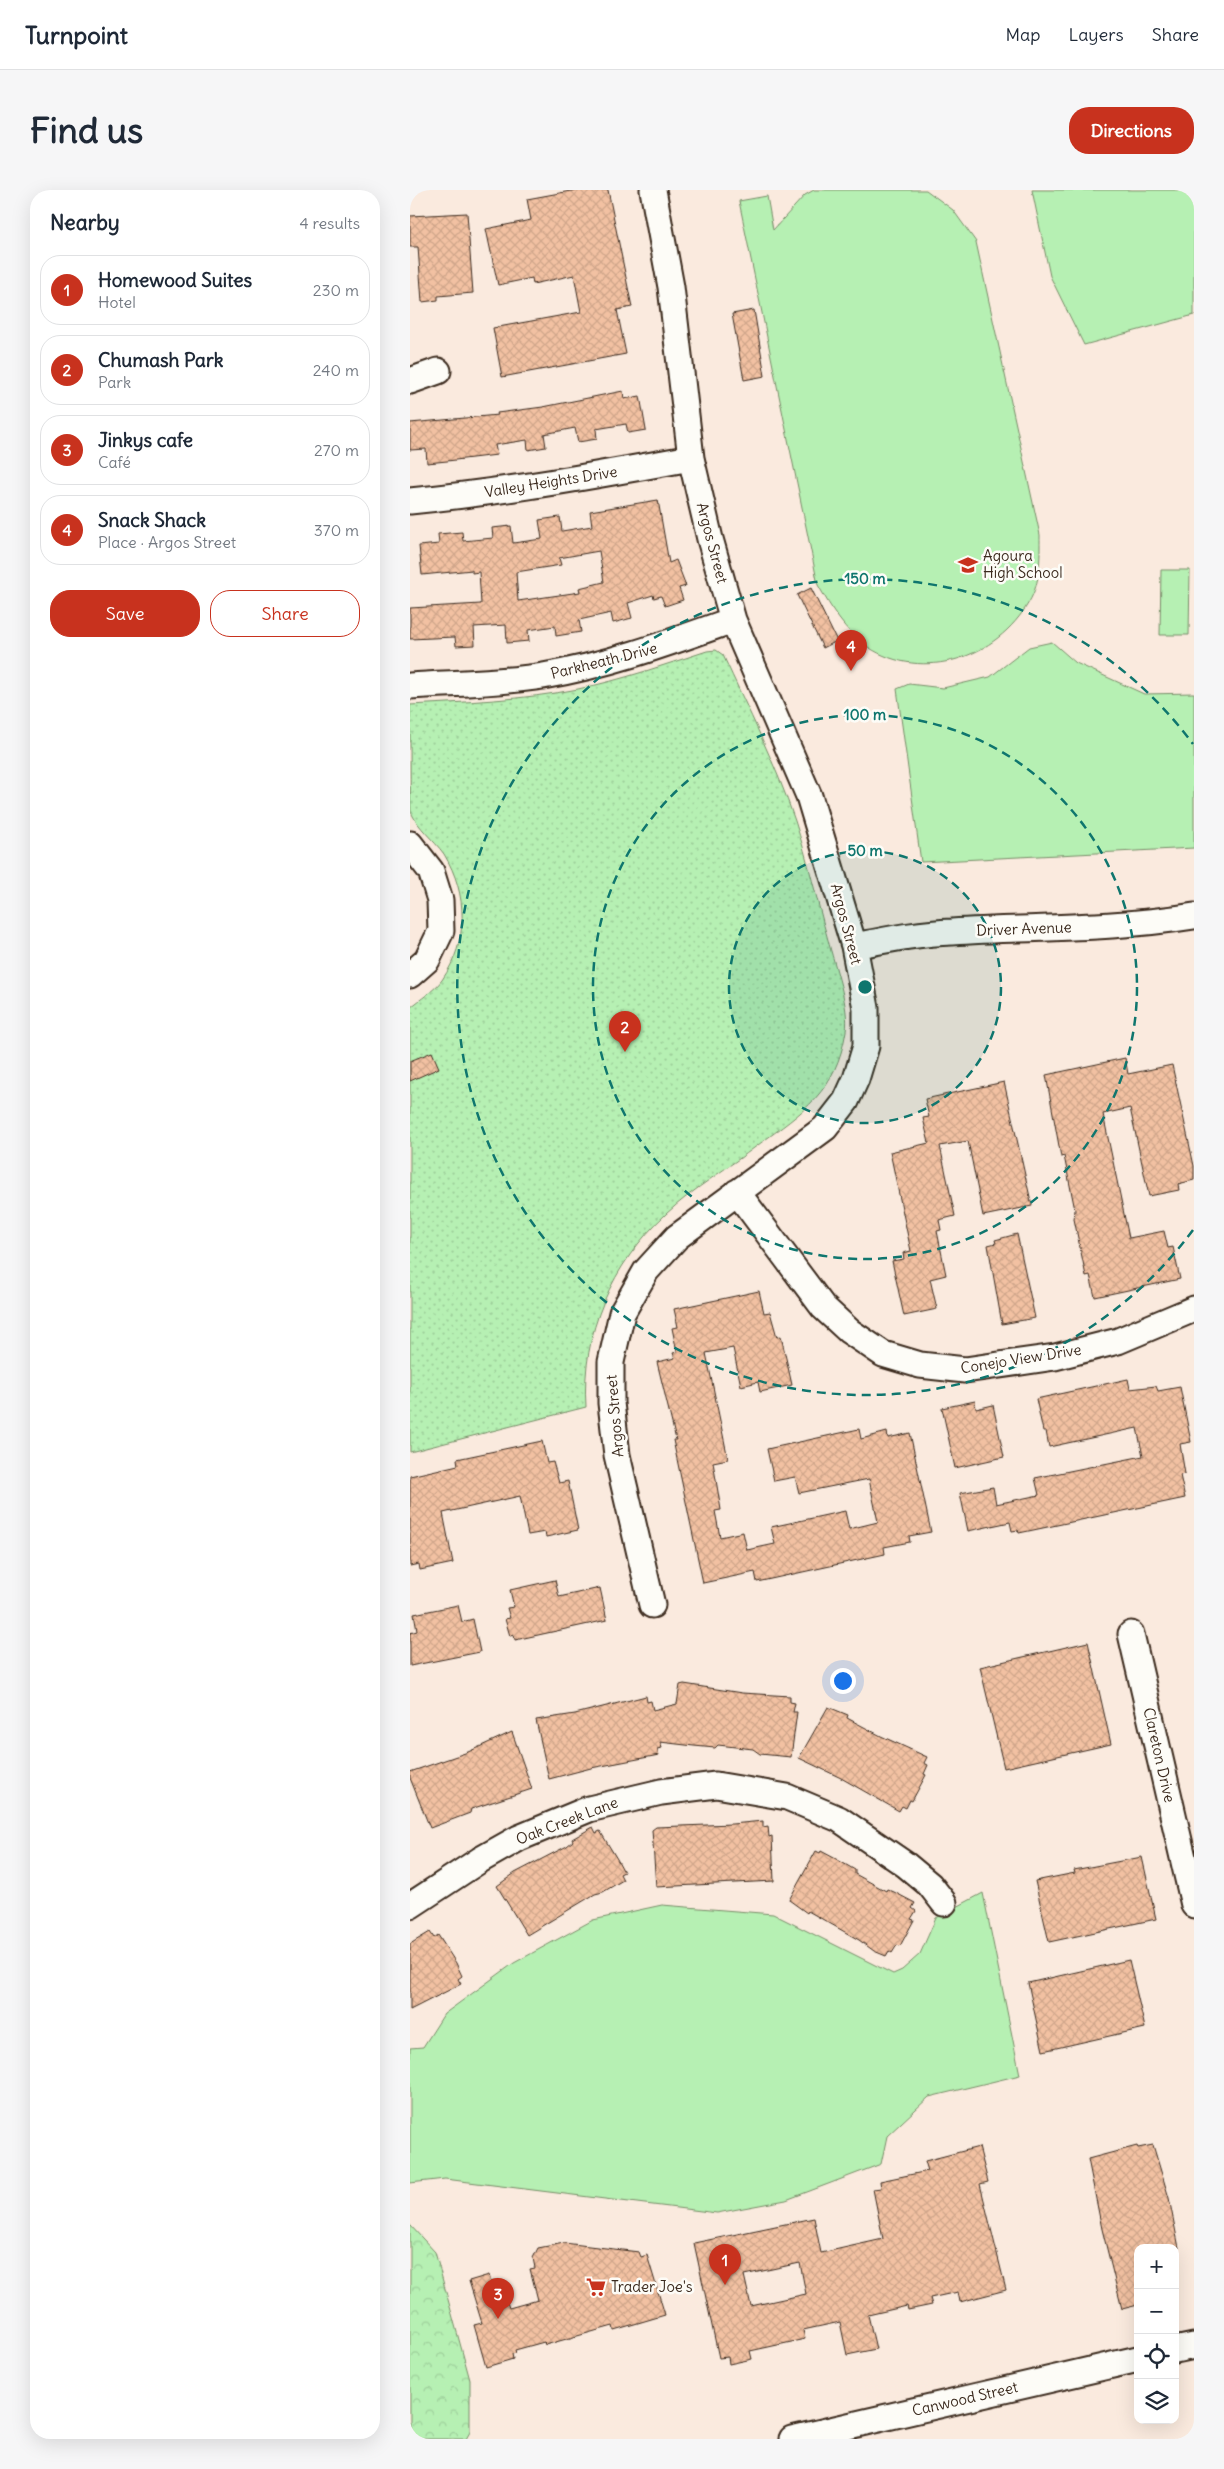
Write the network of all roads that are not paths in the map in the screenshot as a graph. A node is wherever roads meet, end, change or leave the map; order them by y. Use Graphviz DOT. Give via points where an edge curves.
graph roads {
  1 [pos="653,190"];
  2 [pos="438,371"];
  3 [pos="410,381"];
  4 [pos="691,458"];
  5 [pos="410,501"];
  6 [pos="734,620"];
  7 [pos="410,686"];
  8 [pos="410,844"];
  9 [pos="1194,916"];
  10 [pos="854,946"];
  11 [pos="410,975"];
  12 [pos="737,1192"];
  13 [pos="1194,1310"];
  14 [pos="652,1605"];
  15 [pos="1131,1634"];
  16 [pos="944,1903"];
  17 [pos="1194,1905"];
  18 [pos="410,1906"];
  19 [pos="1194,2346"];
  20 [pos="1179,2349"];
  21 [pos="1134,2360"];
  22 [pos="792,2439"];
  1 -- 4 [label="street, Argos Street" via="670,287"];
  2 -- 3 [label="street"];
  4 -- 5 [label="street, Valley Heights Drive" via="473,495"];
  4 -- 6 [label="street, Argos Street"];
  6 -- 7 [label="street, Parkheath Drive" via="592,667 541,676"];
  6 -- 10 [label="street, Argos Street" via="809,796"];
  8 -- 11 [label="street" via="431,872 440,900 441,931 427,960"];
  9 -- 10 [label="street, Driver Avenue" via="1064,929 950,932"];
  10 -- 12 [label="street, Argos Street" via="866,1008 866,1046 846,1102 825,1128"];
  12 -- 13 [label="street, Conejo View Drive" via="824,1307 849,1331 883,1354 920,1366 965,1370 1055,1357 1118,1341"];
  12 -- 14 [label="street, Argos Street" via="677,1237 646,1271 622,1313 611,1362 611,1403 618,1455"];
  15 -- 17 [label="street, Clareton Drive"];
  16 -- 18 [label="street, Oak Creek Lane" via="930,1885 906,1865 838,1819 787,1797 716,1785 661,1792 589,1809 519,1838"];
  19 -- 20 [label="street"];
  21 -- 22 [label="street, Canwood Street"];
}
